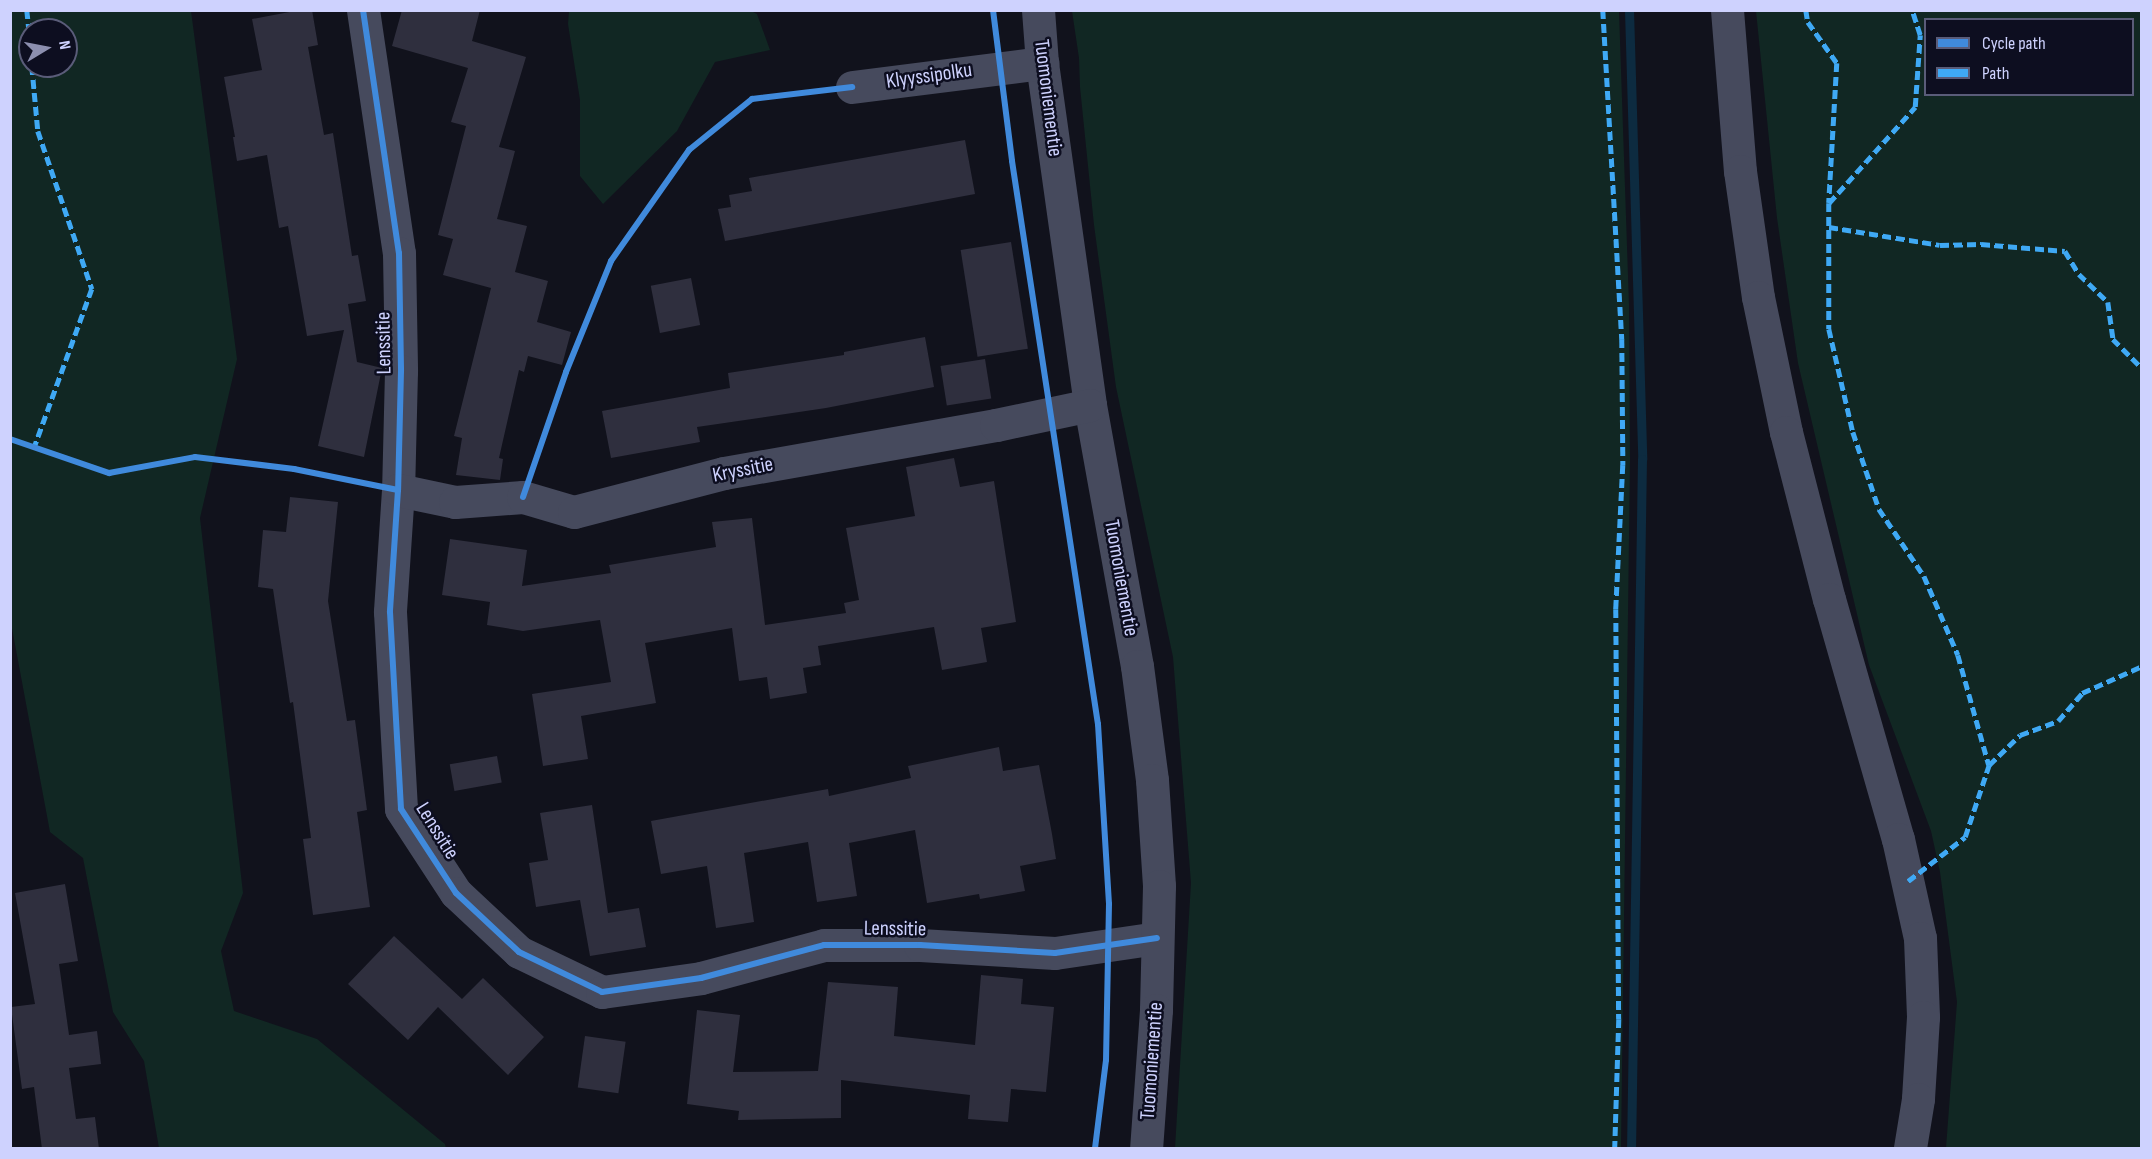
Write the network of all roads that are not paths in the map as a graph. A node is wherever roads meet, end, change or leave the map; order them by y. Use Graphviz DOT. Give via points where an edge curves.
graph roads {
  1 [pos="363,10"];
  2 [pos="1038,10"];
  3 [pos="1726,10"];
  4 [pos="1042,63"];
  5 [pos="852,87"];
  6 [pos="1090,405"];
  7 [pos="398,489"];
  8 [pos="1157,938"];
  9 [pos="1146,1149"];
  10 [pos="1910,1149"];
  1 -- 7 [label="street, Lenssitie" via="399,253"];
  2 -- 4 [label="street, Tuomoniementie"];
  3 -- 10 [label="street" via="1740,171 1758,297 1786,432 1898,839 1920,938 1923,1017 1918,1099"];
  4 -- 5 [label="street, Klyyssipolku"];
  4 -- 6 [label="street, Tuomoniementie"];
  6 -- 7 [label="street, Kryssitie" via="724,473 574,512 523,497 456,502"];
  6 -- 8 [label="street, Tuomoniementie" via="1137,666 1152,780 1159,886"];
  7 -- 8 [label="street, Lenssitie" via="390,612 401,809 456,893 519,952 602,992 700,978 824,945 920,945 1055,953"];
  8 -- 9 [label="street, Tuomoniementie"];
}
